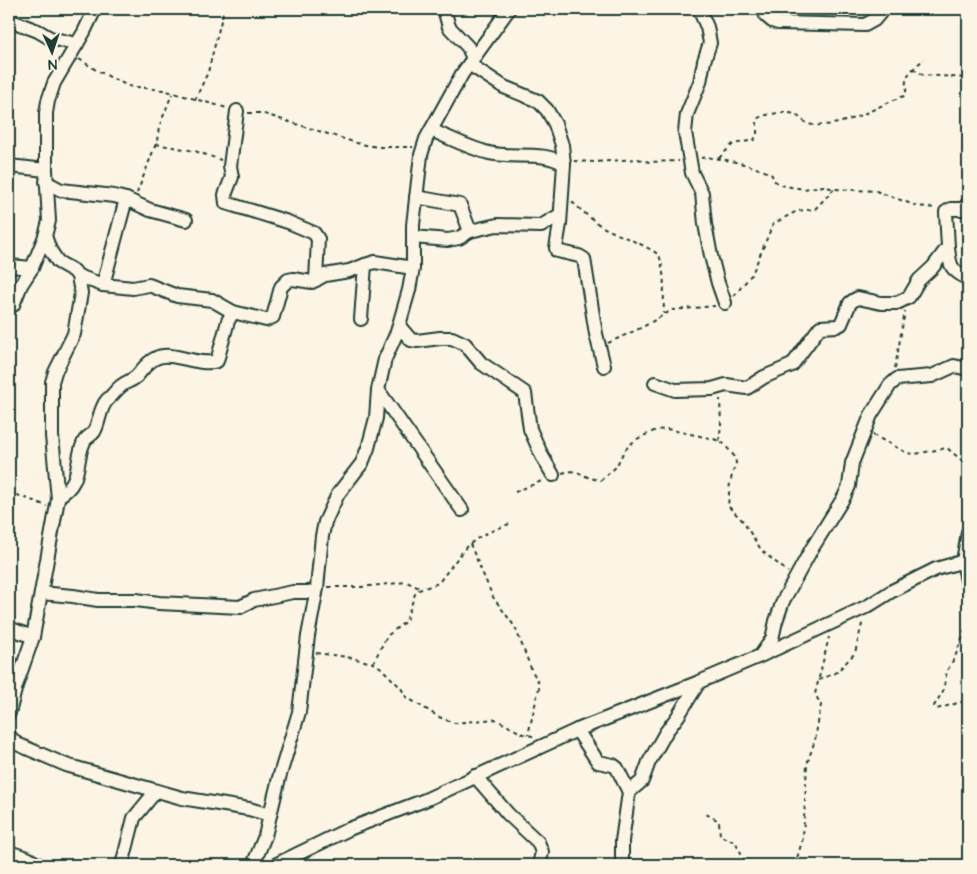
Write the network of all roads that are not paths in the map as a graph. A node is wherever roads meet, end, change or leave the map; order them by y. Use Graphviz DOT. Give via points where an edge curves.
graph roads {
  1 [pos="95,9"];
  2 [pos="444,9"];
  3 [pos="509,9"];
  4 [pos="698,9"];
  5 [pos="764,9"];
  6 [pos="880,12"];
  7 [pos="9,20"];
  8 [pos="76,44"];
  9 [pos="471,62"];
  10 [pos="237,111"];
  11 [pos="431,130"];
  12 [pos="564,162"];
  13 [pos="9,166"];
  14 [pos="46,176"];
  15 [pos="416,197"];
  16 [pos="130,201"];
  17 [pos="968,203"];
  18 [pos="560,215"];
  19 [pos="186,220"];
  20 [pos="470,232"];
  21 [pos="45,236"];
  22 [pos="413,237"];
  23 [pos="948,247"];
  24 [pos="365,265"];
  25 [pos="9,266"];
  26 [pos="32,268"];
  27 [pos="413,268"];
  28 [pos="78,276"];
  29 [pos="968,279"];
  30 [pos="316,280"];
  31 [pos="103,285"];
  32 [pos="726,303"];
  33 [pos="9,308"];
  34 [pos="233,312"];
  35 [pos="362,319"];
  36 [pos="399,326"];
  37 [pos="604,366"];
  38 [pos="968,369"];
  39 [pos="655,382"];
  40 [pos="378,390"];
  41 [pos="552,475"];
  42 [pos="57,503"];
  43 [pos="462,510"];
  44 [pos="968,532"];
  45 [pos="966,561"];
  46 [pos="968,586"];
  47 [pos="317,590"];
  48 [pos="41,594"];
  49 [pos="9,628"];
  50 [pos="33,637"];
  51 [pos="760,656"];
  52 [pos="699,682"];
  53 [pos="9,713"];
  54 [pos="577,730"];
  55 [pos="9,736"];
  56 [pos="475,776"];
  57 [pos="156,791"];
  58 [pos="629,792"];
  59 [pos="270,815"];
  60 [pos="9,852"];
  61 [pos="39,865"];
  62 [pos="122,865"];
  63 [pos="253,865"];
  64 [pos="275,865"];
  65 [pos="539,865"];
  66 [pos="622,865"];
  1 -- 8 [label="street"];
  2 -- 9 [label="street" via="449,27 468,47"];
  3 -- 9 [label="street"];
  4 -- 32 [label="street" via="708,27 710,43 685,132 694,178 702,192 711,256"];
  5 -- 6 [label="street" via="772,22 792,24 865,25"];
  7 -- 8 [label="street" via="50,38"];
  8 -- 14 [label="street" via="54,83 48,101"];
  9 -- 11 [label="street"];
  9 -- 12 [label="street" via="504,87 538,101 547,110 560,138"];
  10 -- 30 [label="street" via="230,166 232,177 225,195 226,203 314,232 317,236"];
  11 -- 12 [label="street" via="488,153 548,157"];
  11 -- 15 [label="street" via="421,154"];
  12 -- 18 [label="street"];
  13 -- 14 [label="street"];
  14 -- 16 [label="street" via="61,190"];
  14 -- 21 [label="street" via="50,220"];
  15 -- 20 [label="street" via="460,205"];
  15 -- 22 [label="street"];
  16 -- 19 [label="street"];
  16 -- 31 [label="street"];
  17 -- 23 [label="street" via="964,209 948,210"];
  18 -- 20 [label="street" via="541,226 497,225"];
  18 -- 37 [label="street" via="556,248 584,259"];
  20 -- 22 [label="street" via="448,240"];
  21 -- 26 [label="street"];
  21 -- 28 [label="street" via="58,262"];
  22 -- 27 [label="street"];
  23 -- 29 [label="street" via="950,265"];
  23 -- 39 [label="street" via="903,301 881,303 858,298 850,302 841,324 818,329 792,365 747,388 730,385 704,390 675,390"];
  24 -- 27 [label="street" via="375,262"];
  24 -- 30 [label="street"];
  24 -- 35 [label="street"];
  25 -- 26 [label="street"];
  26 -- 33 [label="street"];
  27 -- 36 [label="street"];
  28 -- 31 [label="street"];
  28 -- 42 [label="street" via="81,293 74,334 52,382"];
  30 -- 34 [label="street" via="309,283 293,279 285,282 273,317 269,320"];
  31 -- 34 [label="street" via="134,288 149,285 177,296 212,300"];
  34 -- 42 [label="street" via="215,362 161,356 146,365 136,378 120,386 101,411 94,431 85,440 79,467 68,490"];
  36 -- 40 [label="street" via="385,359"];
  36 -- 41 [label="street" via="411,340 452,338 465,344 481,363 525,393 530,429"];
  38 -- 51 [label="street" via="954,366 932,376 894,381 864,431 844,497 783,600 770,644"];
  40 -- 43 [label="street"];
  40 -- 47 [label="street" via="376,418 362,463 338,494 325,522"];
  42 -- 48 [label="street"];
  44 -- 45 [label="street"];
  45 -- 46 [label="street"];
  45 -- 51 [label="street" via="918,577 868,606"];
  47 -- 48 [label="street" via="254,600 240,608"];
  47 -- 59 [label="street" via="299,712"];
  48 -- 50 [label="street"];
  49 -- 50 [label="street"];
  50 -- 53 [label="street"];
  51 -- 52 [label="street"];
  52 -- 54 [label="street"];
  52 -- 58 [label="street" via="666,732 642,781"];
  54 -- 56 [label="street"];
  54 -- 58 [label="street" via="598,762 617,768"];
  55 -- 57 [label="street" via="17,744 66,765"];
  56 -- 64 [label="street" via="425,800 349,829"];
  56 -- 65 [label="street" via="538,842 542,852"];
  57 -- 59 [label="street"];
  57 -- 62 [label="street" via="134,818"];
  58 -- 66 [label="street"];
  59 -- 63 [label="street"];
  60 -- 61 [label="street"];
}
